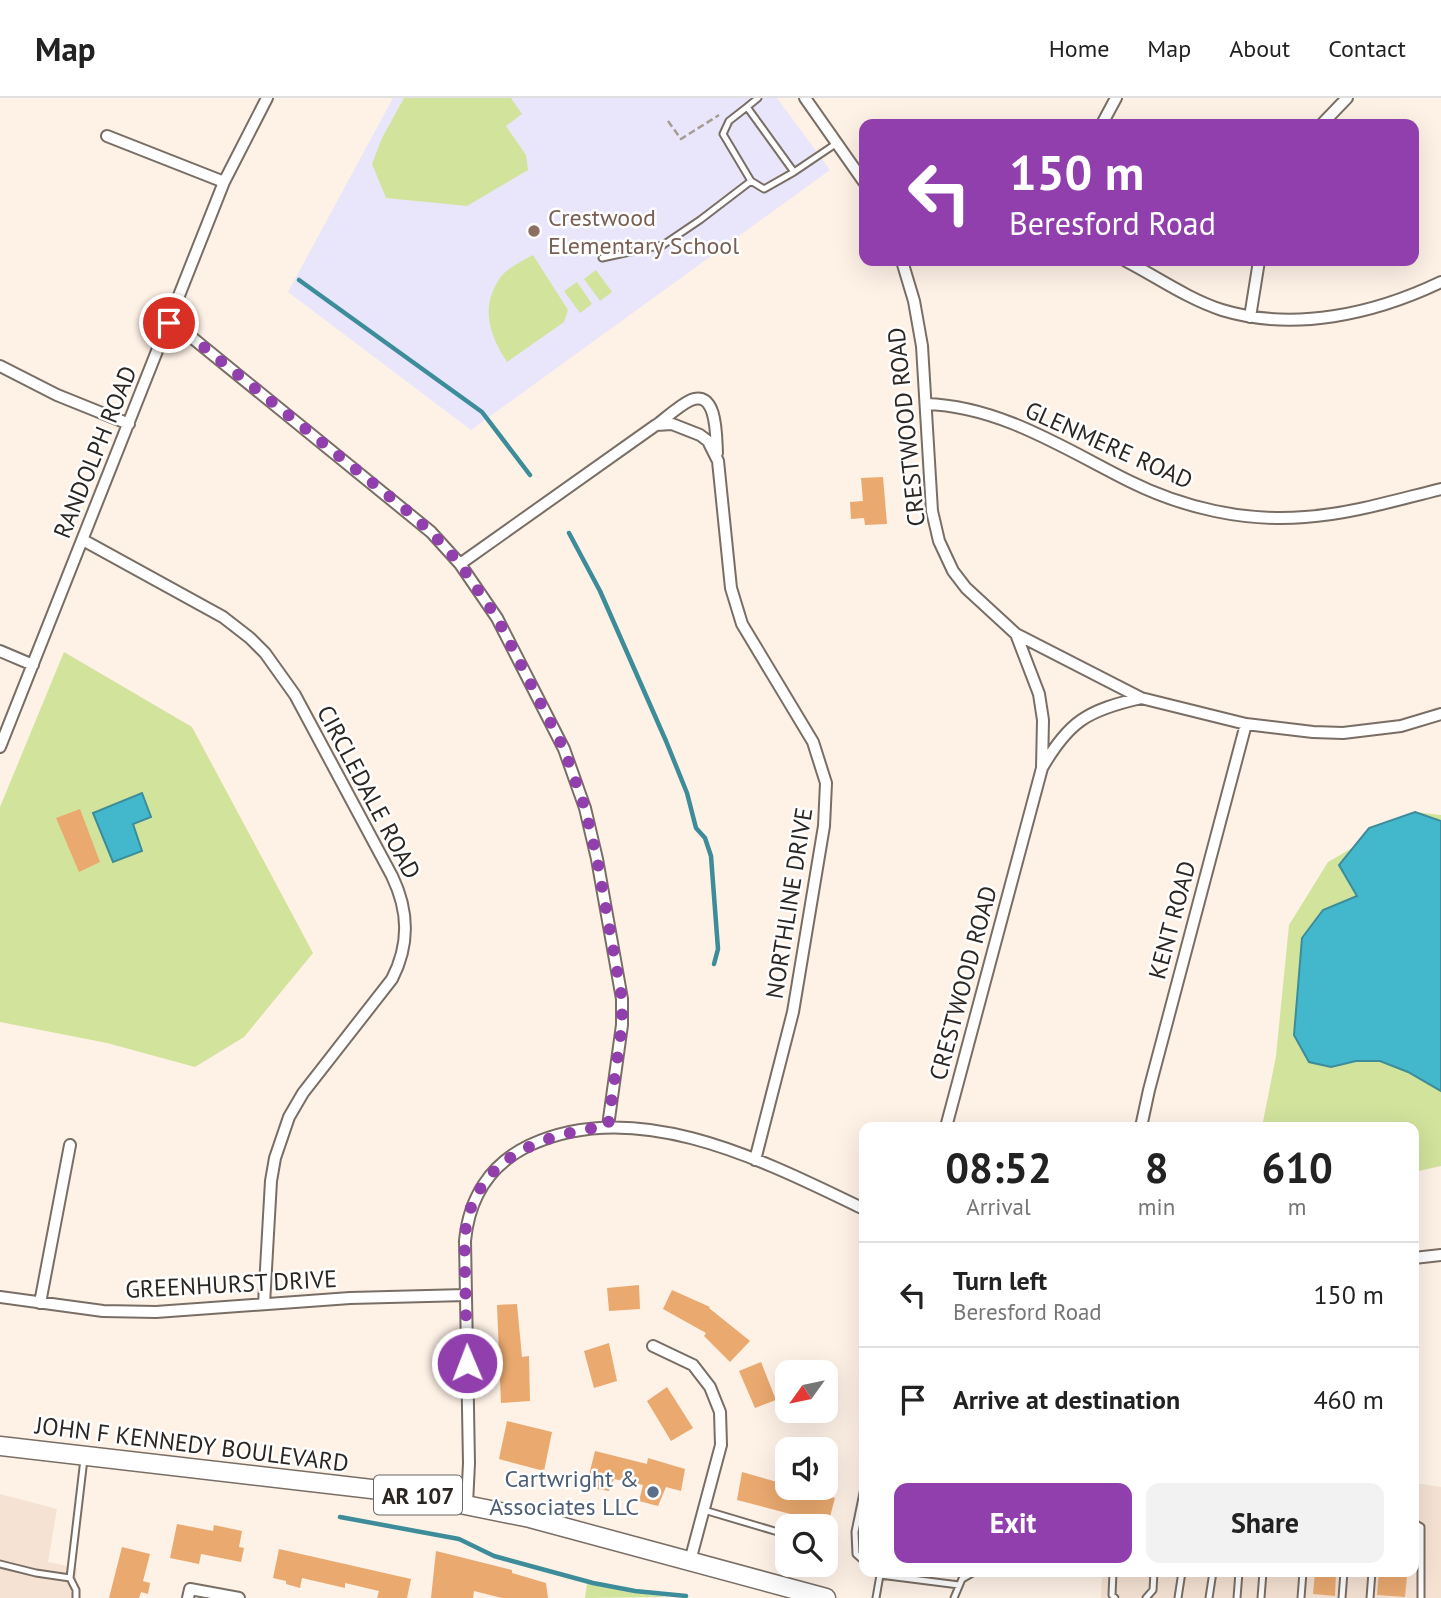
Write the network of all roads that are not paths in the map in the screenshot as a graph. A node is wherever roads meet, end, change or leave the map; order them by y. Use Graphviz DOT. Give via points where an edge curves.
graph roads {
  1 [pos="267,98"];
  2 [pos="758,98"];
  3 [pos="805,98"];
  4 [pos="1116,98"];
  5 [pos="1347,98"];
  6 [pos="747,107"];
  7 [pos="1105,119"];
  8 [pos="1327,119"];
  9 [pos="107,136"];
  10 [pos="836,143"];
  11 [pos="794,172"];
  12 [pos="859,175"];
  13 [pos="751,181"];
  14 [pos="224,182"];
  15 [pos="602,258"];
  16 [pos="904,266"];
  17 [pos="1136,266"];
  18 [pos="1258,266"];
  19 [pos="1441,282"];
  20 [pos="1250,317"];
  21 [pos="169,323"];
  22 [pos="0,366"];
  23 [pos="926,404"];
  24 [pos="129,424"];
  25 [pos="656,425"];
  26 [pos="718,461"];
  27 [pos="1441,489"];
  28 [pos="83,540"];
  29 [pos="460,564"];
  30 [pos="1016,634"];
  31 [pos="0,651"];
  32 [pos="33,664"];
  33 [pos="1141,698"];
  34 [pos="1441,714"];
  35 [pos="1246,724"];
  36 [pos="0,747"];
  37 [pos="1042,768"];
  38 [pos="947,1122"];
  39 [pos="1142,1122"];
  40 [pos="608,1126"];
  41 [pos="69,1145"];
  42 [pos="755,1160"];
  43 [pos="859,1207"];
  44 [pos="1441,1255"];
  45 [pos="1419,1257"];
  46 [pos="466,1295"];
  47 [pos="0,1297"];
  48 [pos="40,1303"];
  49 [pos="264,1304"];
  50 [pos="653,1346"];
  51 [pos="0,1446"];
  52 [pos="84,1456"];
  53 [pos="467,1504"];
  54 [pos="704,1510"];
  55 [pos="859,1512"];
  56 [pos="1419,1526"];
  57 [pos="775,1531"];
  58 [pos="859,1557"];
  59 [pos="691,1561"];
  60 [pos="0,1564"];
  61 [pos="70,1577"];
  62 [pos="878,1577"];
  63 [pos="903,1577"];
  64 [pos="965,1577"];
  65 [pos="1114,1577"];
  66 [pos="1154,1577"];
  67 [pos="1181,1577"];
  68 [pos="1212,1577"];
  69 [pos="1239,1577"];
  70 [pos="1263,1577"];
  71 [pos="1303,1577"];
  72 [pos="1344,1577"];
  73 [pos="1372,1577"];
  74 [pos="959,1586"];
  75 [pos="771,1591"];
  76 [pos="76,1598"];
  77 [pos="188,1598"];
  78 [pos="239,1598"];
  79 [pos="826,1598"];
  80 [pos="876,1598"];
  81 [pos="954,1598"];
  82 [pos="1115,1598"];
  83 [pos="1146,1598"];
  84 [pos="1178,1598"];
  85 [pos="1209,1598"];
  86 [pos="1237,1598"];
  87 [pos="1261,1598"];
  88 [pos="1301,1598"];
  89 [pos="1342,1598"];
  90 [pos="1370,1598"];
  91 [pos="1421,1598"];
  1 -- 14 [label="street, RANDOLPH ROAD"];
  2 -- 6 [label="lane"];
  3 -- 10 [label="street"];
  4 -- 7 [label="street"];
  5 -- 8 [label="street"];
  6 -- 11 [label="lane"];
  6 -- 13 [label="lane" via="729,121 723,134"];
  9 -- 14 [label="street"];
  10 -- 11 [label="lane"];
  10 -- 12 [label="street"];
  11 -- 13 [label="lane" via="764,189"];
  13 -- 15 [label="lane" via="663,245"];
  14 -- 21 [label="street, RANDOLPH ROAD"];
  16 -- 23 [label="street, CRESTWOOD ROAD" via="922,346"];
  17 -- 20 [label="street" via="1220,309"];
  18 -- 20 [label="street"];
  19 -- 20 [label="street" via="1341,315 1312,320"];
  21 -- 24 [label="street, RANDOLPH ROAD"];
  21 -- 29 [label="street" via="405,509"];
  22 -- 24 [label="street"];
  23 -- 27 [label="street, GLENMERE ROAD" via="945,404 995,418 1035,433 1149,491 1235,515 1333,514"];
  23 -- 30 [label="street, CRESTWOOD ROAD" via="932,511 943,552 967,588"];
  24 -- 28 [label="street, RANDOLPH ROAD"];
  25 -- 26 [label="street" via="673,424 700,435"];
  25 -- 26 [label="street, NORTHLINE DRIVE" via="692,400 704,401 713,413"];
  25 -- 29 [label="street, NORTHLINE DRIVE"];
  26 -- 42 [label="street, NORTHLINE DRIVE" via="731,588 742,624 813,742 826,783 824,826 793,1012"];
  28 -- 32 [label="street, RANDOLPH ROAD"];
  28 -- 49 [label="street, CIRCLEDALE ROAD" via="223,617 265,653 295,695 402,902 406,936 399,966 303,1093 279,1141 271,1181"];
  29 -- 40 [label="street" via="497,618 526,674 567,757 585,808 622,999"];
  30 -- 33 [label="street"];
  30 -- 37 [label="street, CRESTWOOD ROAD" via="1039,694"];
  31 -- 32 [label="street"];
  32 -- 36 [label="street, RANDOLPH ROAD"];
  33 -- 35 [label="street"];
  33 -- 37 [label="street, CRESTWOOD ROAD" via="1100,709 1083,719 1060,738"];
  34 -- 35 [label="street" via="1401,726 1343,733"];
  35 -- 39 [label="street, KENT ROAD"];
  37 -- 38 [label="street, CRESTWOOD ROAD"];
  40 -- 42 [label="street" via="686,1137"];
  40 -- 46 [label="street" via="539,1141 510,1157 485,1180 467,1219"];
  41 -- 48 [label="street"];
  42 -- 43 [label="street"];
  44 -- 45 [label="street"];
  46 -- 49 [label="street, GREENHURST DRIVE"];
  46 -- 53 [label="street"];
  47 -- 48 [label="street, GREENHURST DRIVE"];
  48 -- 49 [label="street, GREENHURST DRIVE" via="127,1312"];
  50 -- 54 [label="street" via="693,1365 710,1387 720,1412 721,1445"];
  51 -- 52 [label="main road, JOHN F KENNEDY BOULEVARD / AR 107"];
  52 -- 53 [label="main road, JOHN F KENNEDY BOULEVARD / AR 107"];
  52 -- 61 [label="lane"];
  53 -- 59 [label="main road, JOHN F KENNEDY BOULEVARD / AR 107"];
  54 -- 57 [label="lane"];
  54 -- 59 [label="street"];
  55 -- 58 [label="lane" via="855,1532"];
  56 -- 91 [label="lane"];
  59 -- 75 [label="main road, JOHN F KENNEDY BOULEVARD / AR 107"];
  60 -- 61 [label="lane"];
  61 -- 76 [label="lane"];
  62 -- 80 [label="lane"];
  63 -- 74 [label="lane"];
  64 -- 74 [label="lane"];
  65 -- 82 [label="lane"];
  66 -- 83 [label="lane" via="1153,1590"];
  67 -- 84 [label="lane"];
  68 -- 85 [label="lane"];
  69 -- 86 [label="lane"];
  70 -- 87 [label="lane"];
  71 -- 88 [label="lane"];
  72 -- 89 [label="lane"];
  73 -- 90 [label="lane"];
  74 -- 81 [label="lane"];
  75 -- 79 [label="main road, JOHN F KENNEDY BOULEVARD / AR 107"];
  77 -- 78 [label="street" via="190,1589"];
}
